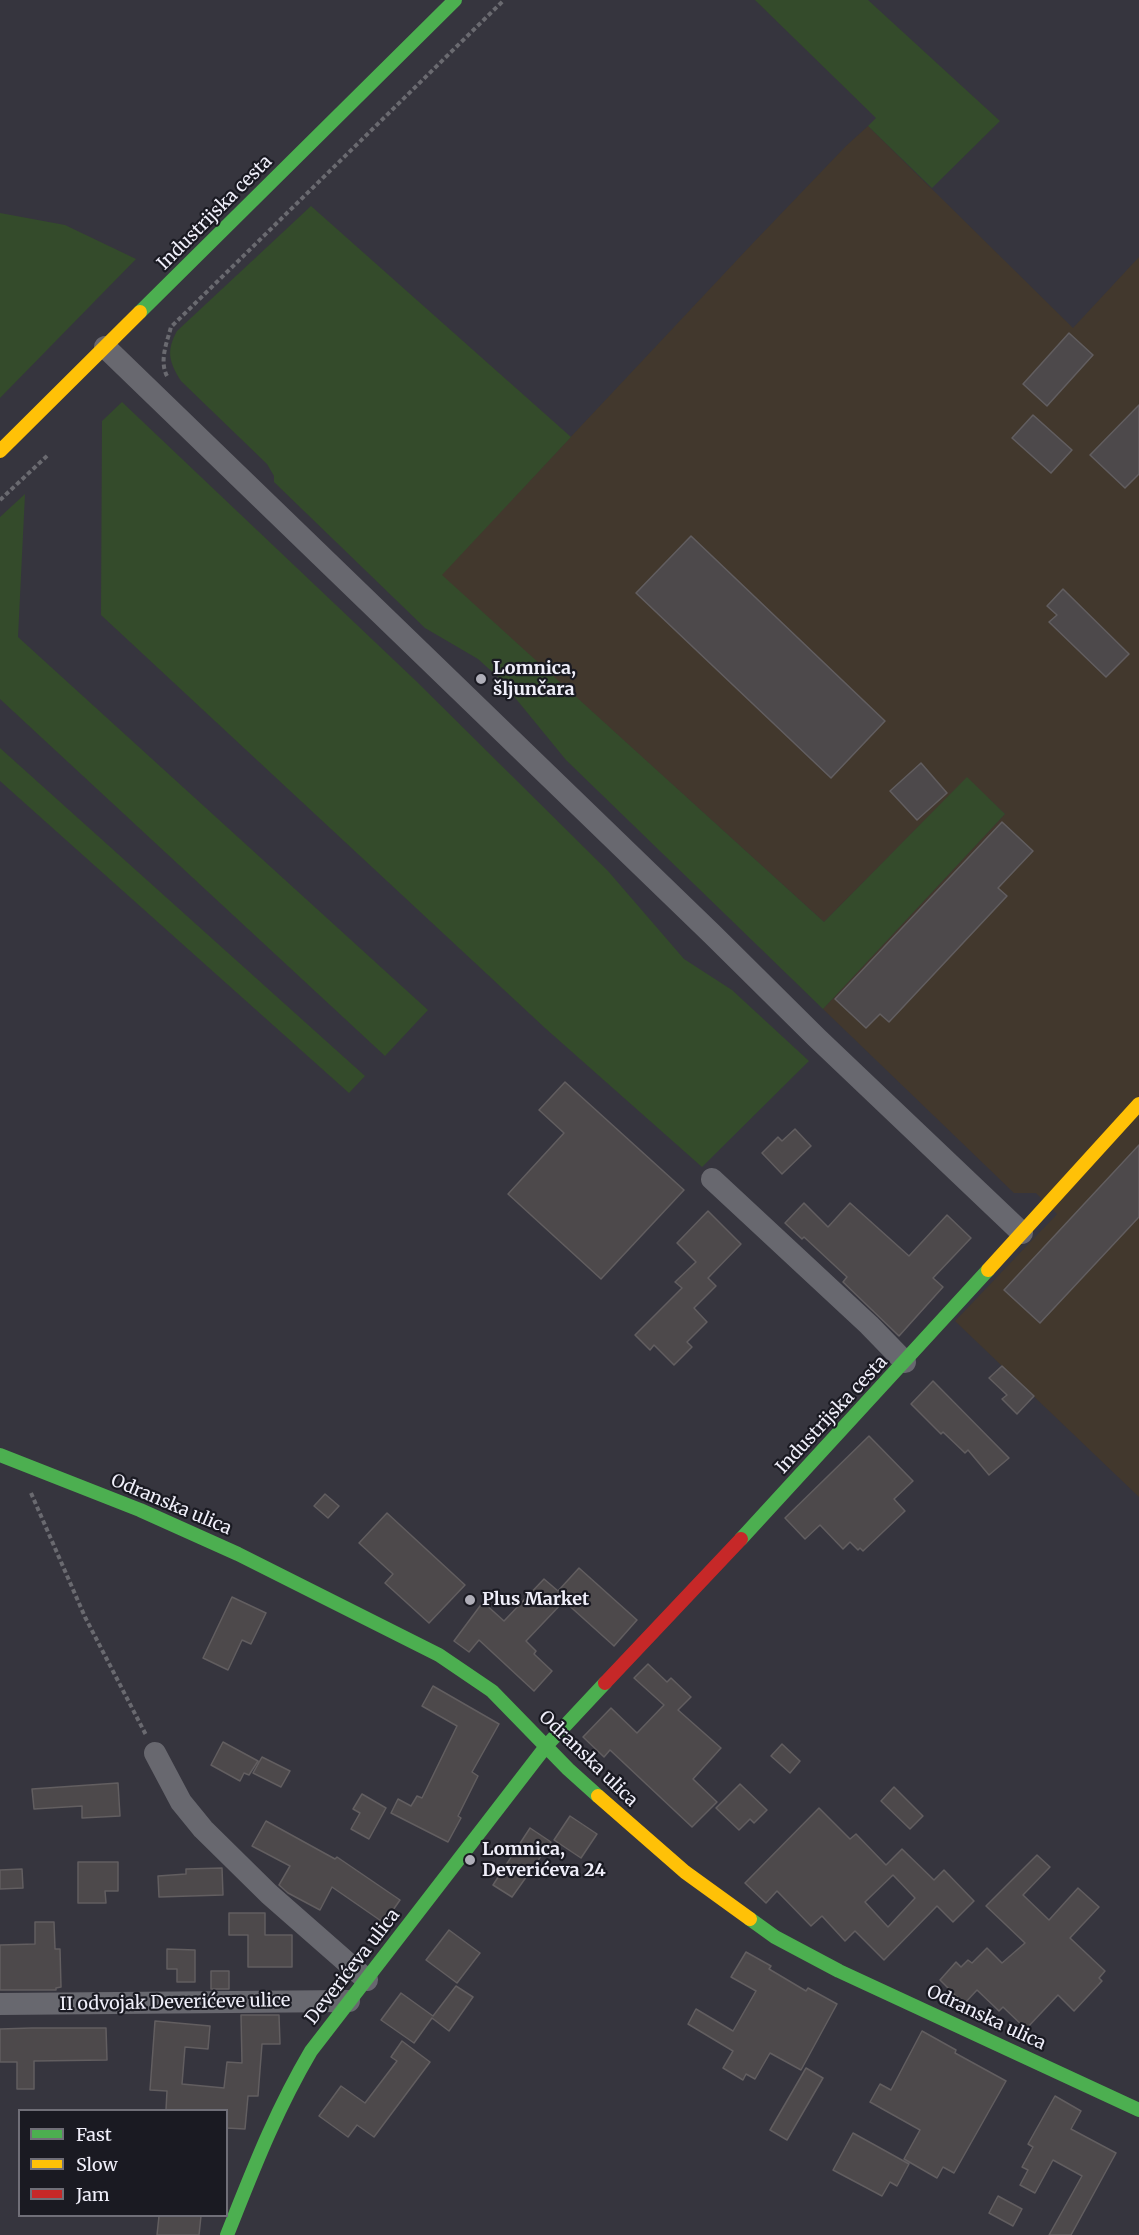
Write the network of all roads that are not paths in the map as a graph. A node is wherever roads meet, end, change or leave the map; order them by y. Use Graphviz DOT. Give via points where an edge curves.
graph roads {
  1 [pos="455,0"];
  2 [pos="105,347"];
  3 [pos="0,451"];
  4 [pos="1139,1104"];
  5 [pos="712,1179"];
  6 [pos="1022,1233"];
  7 [pos="904,1362"];
  8 [pos="0,1455"];
  9 [pos="547,1745"];
  10 [pos="155,1753"];
  11 [pos="368,1980"];
  12 [pos="349,2001"];
  13 [pos="0,2004"];
  14 [pos="1139,2110"];
  15 [pos="227,2235"];
  1 -- 2 [label="main road, Industrijska cesta"];
  2 -- 3 [label="main road, Industrijska cesta"];
  2 -- 6 [label="street"];
  4 -- 6 [label="main road, Industrijska cesta"];
  5 -- 7 [label="street"];
  6 -- 7 [label="main road, Industrijska cesta"];
  7 -- 9 [label="main road, Industrijska cesta"];
  8 -- 9 [label="main road, Odranska ulica" via="238,1554 439,1655 492,1691"];
  9 -- 11 [label="main road, Deverićeva ulica"];
  9 -- 14 [label="main road, Odranska ulica" via="609,1807 685,1872 775,1937 839,1971"];
  10 -- 11 [label="street" via="181,1802 203,1829"];
  11 -- 12 [label="main road, Deverićeva ulica"];
  12 -- 13 [label="street, II odvojak Deverićeve ulice"];
  12 -- 15 [label="main road, Deverićeva ulica" via="289,2088"];
}
